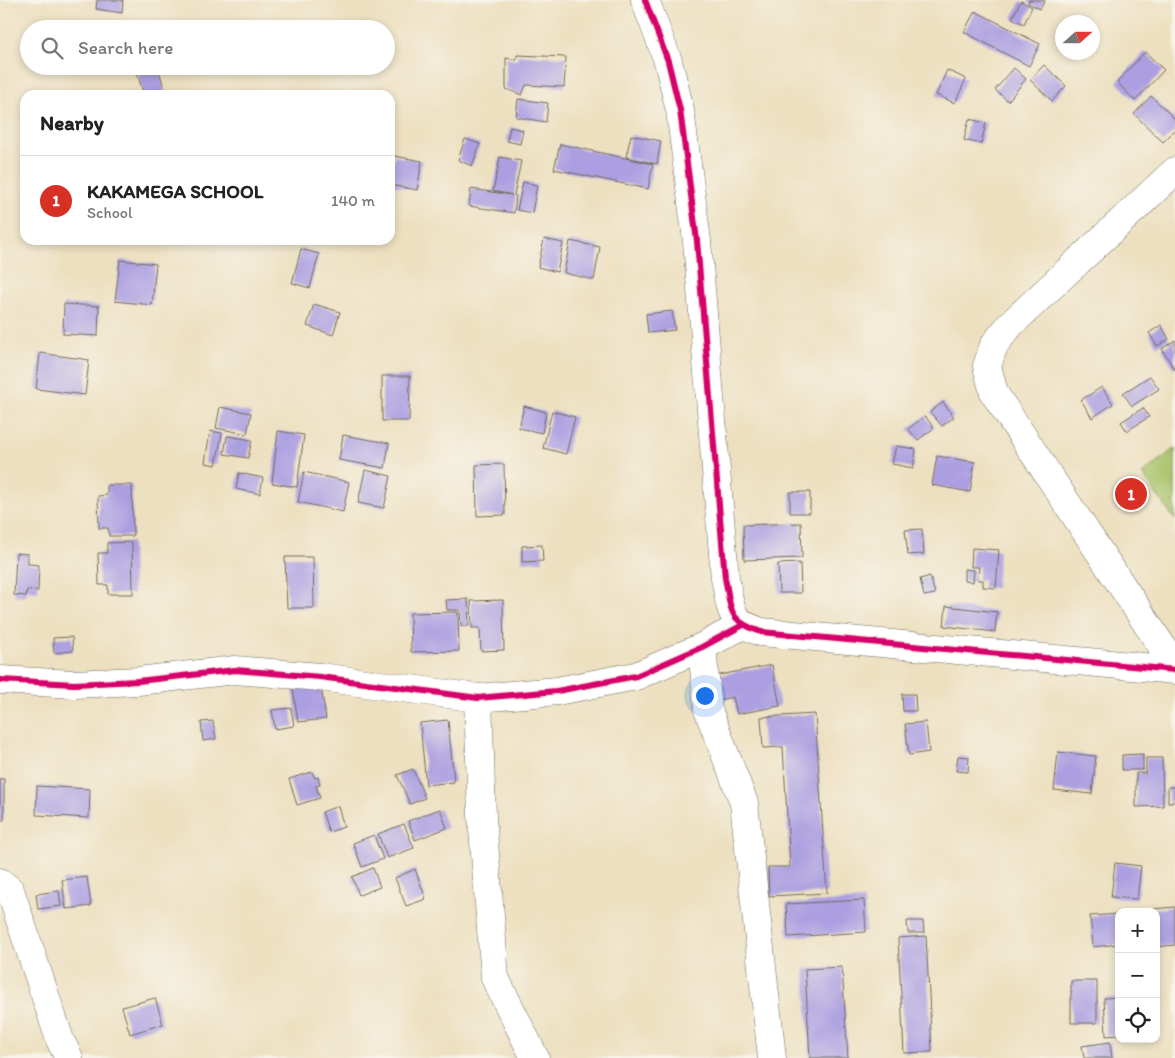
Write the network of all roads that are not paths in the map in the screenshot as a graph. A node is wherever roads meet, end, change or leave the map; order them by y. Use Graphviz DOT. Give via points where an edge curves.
graph roads {
  1 [pos="645,0"];
  2 [pos="1175,171"];
  3 [pos="743,625"];
  4 [pos="702,647"];
  5 [pos="1175,668"];
  6 [pos="0,680"];
  7 [pos="478,698"];
  8 [pos="0,882"];
  9 [pos="69,1058"];
  10 [pos="535,1058"];
  11 [pos="772,1058"];
  1 -- 3 [label="street" via="668,62 680,110 697,241 725,578 732,614"];
  2 -- 5 [label="street" via="1010,325 994,345 987,366 994,393"];
  3 -- 4 [label="street"];
  3 -- 5 [label="street" via="761,632"];
  4 -- 7 [label="street" via="636,676 557,691"];
  4 -- 11 [label="street" via="708,710 744,803"];
  6 -- 7 [label="street" via="74,684 138,681 235,670 320,677"];
  7 -- 10 [label="street" via="482,817 495,978"];
  8 -- 9 [label="street" via="10,890 60,1040"];
}
